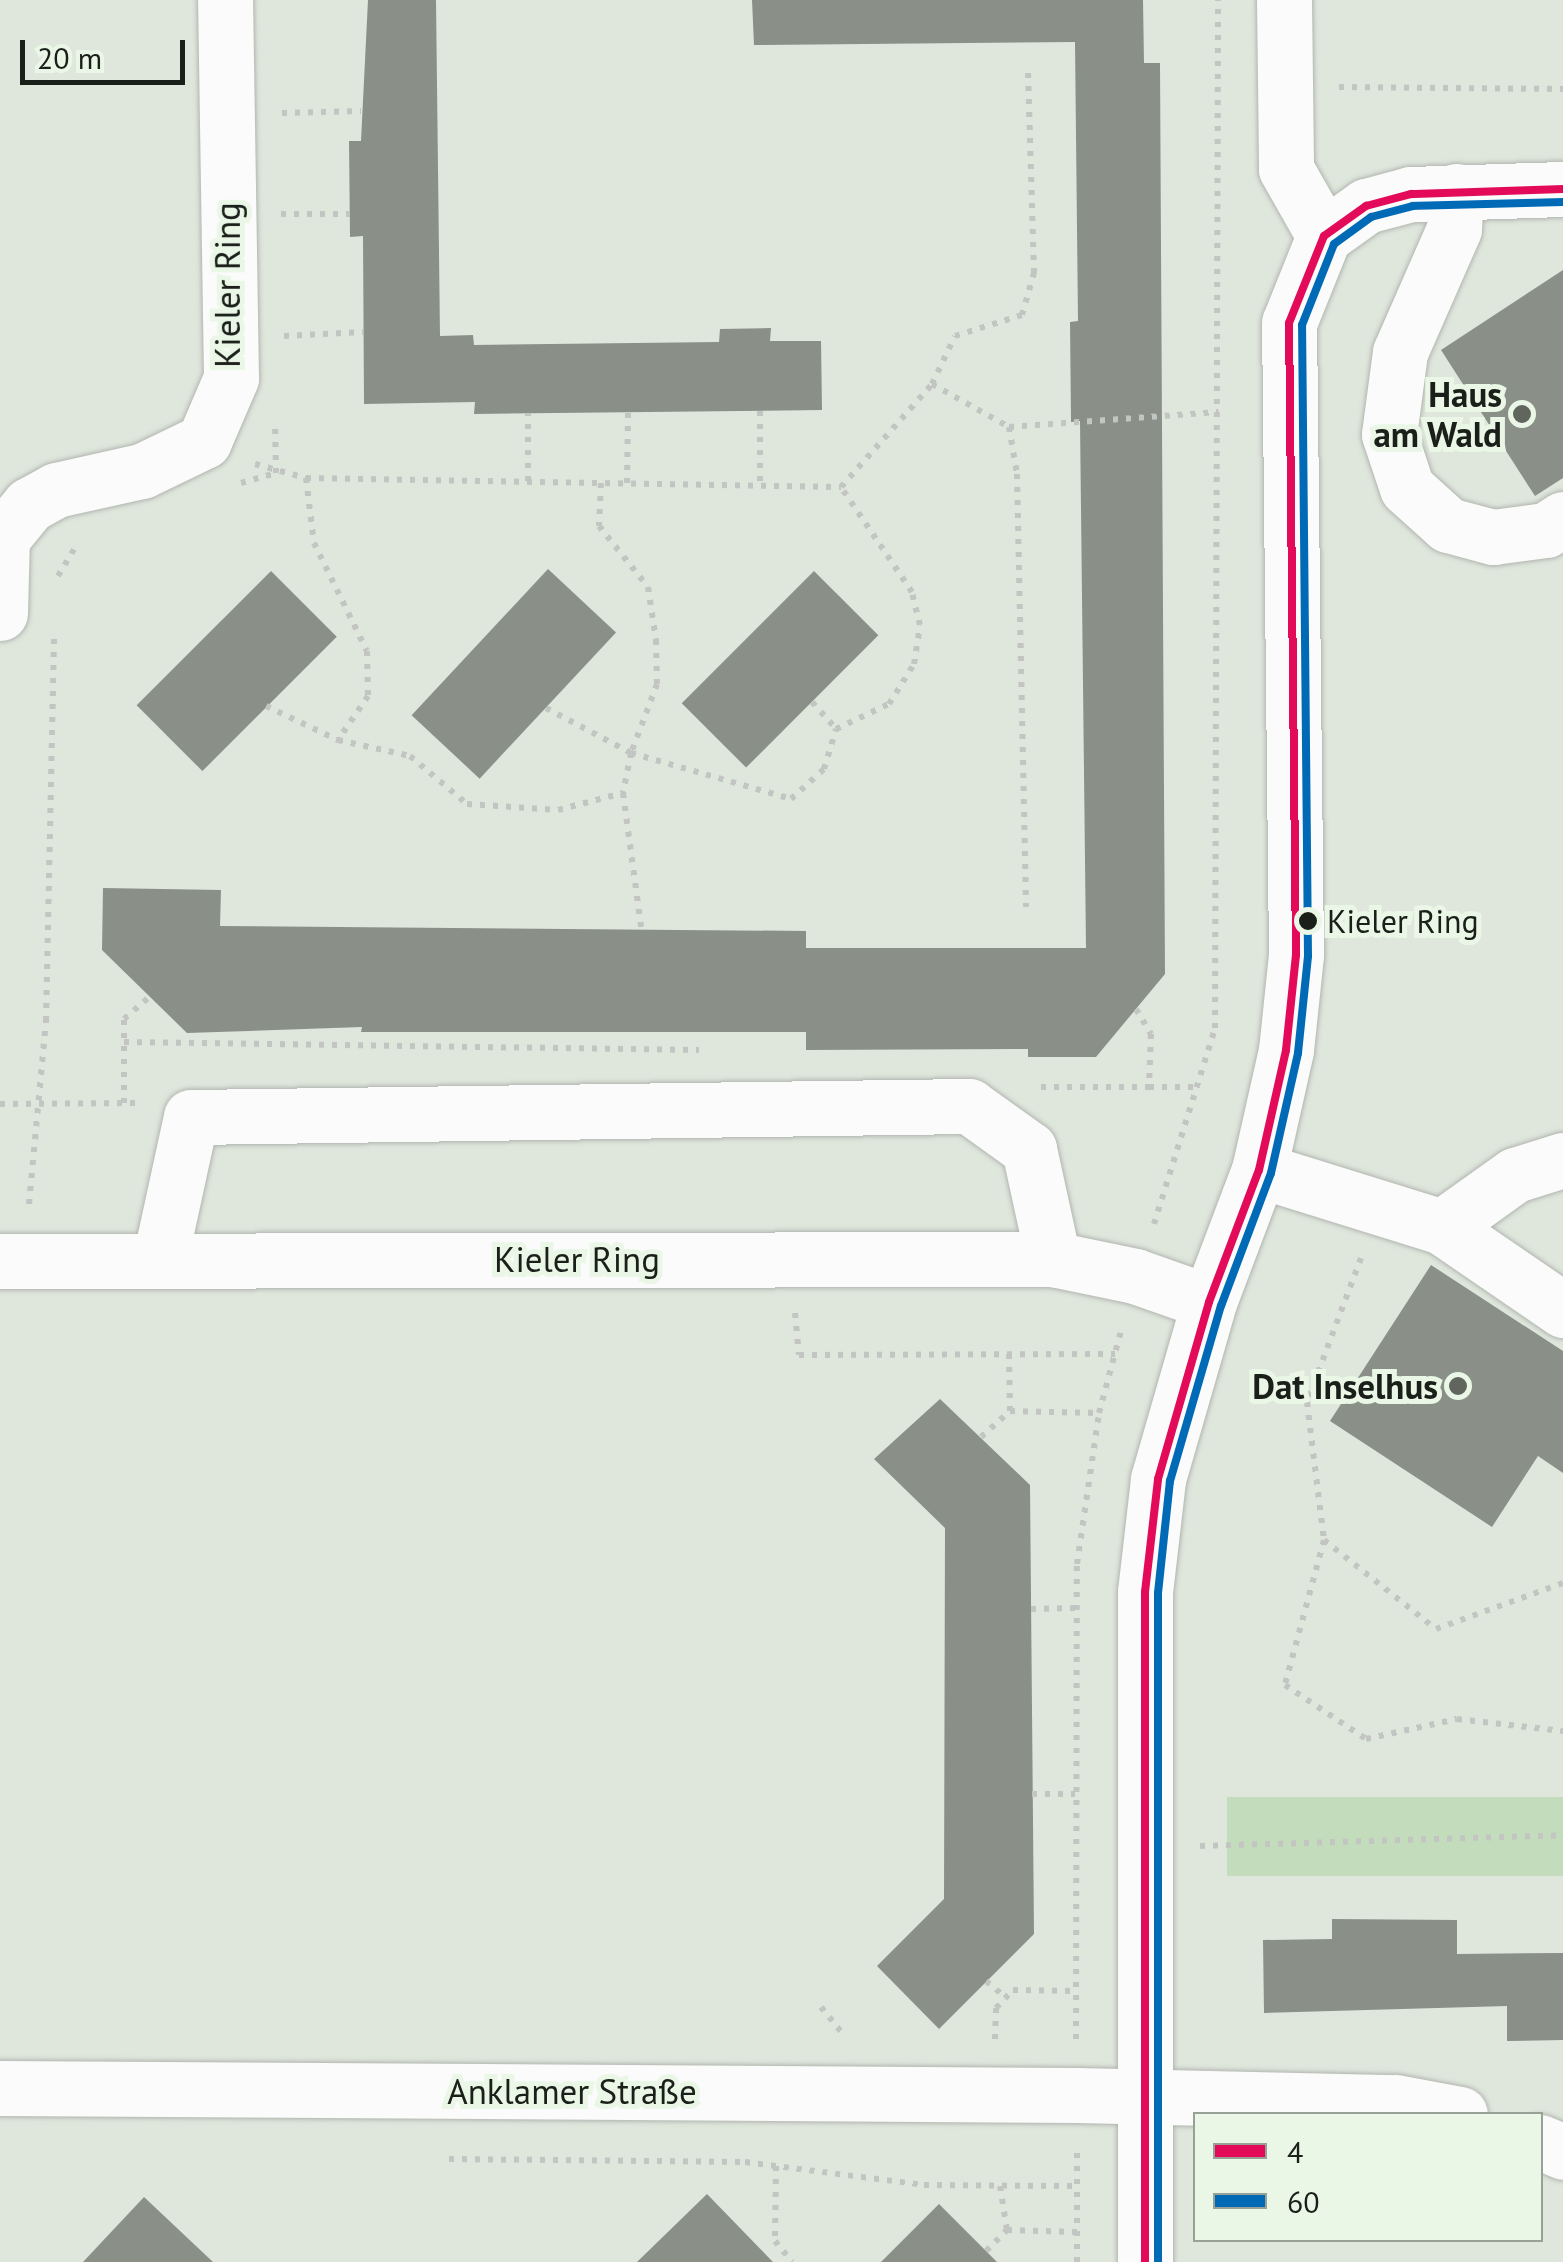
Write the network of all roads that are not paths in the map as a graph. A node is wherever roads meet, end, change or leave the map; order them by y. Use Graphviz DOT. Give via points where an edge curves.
graph roads {
  1 [pos="224,0"];
  2 [pos="1284,0"];
  3 [pos="1563,189"];
  4 [pos="1456,191"];
  5 [pos="1324,236"];
  6 [pos="1563,519"];
  7 [pos="0,613"];
  8 [pos="1563,1160"];
  9 [pos="1259,1170"];
  10 [pos="1442,1228"];
  11 [pos="160,1258"];
  12 [pos="1053,1259"];
  13 [pos="11,1260"];
  14 [pos="1208,1302"];
  15 [pos="1563,1310"];
  16 [pos="0,2088"];
  17 [pos="1144,2096"];
  18 [pos="1449,2112"];
  19 [pos="1145,2262"];
  1 -- 7 [label="street, Kieler Ring" via="230,378 215,464 56,490 29,505 2,538"];
  2 -- 5 [label="street" via="1286,169"];
  3 -- 4 [label="street"];
  4 -- 5 [label="street" via="1366,206"];
  4 -- 6 [label="street" via="1454,229 1400,352 1389,434 1407,488 1448,524 1493,537 1546,530"];
  5 -- 9 [label="street" via="1289,323 1296,956 1286,1050"];
  8 -- 10 [label="street" via="1515,1176"];
  9 -- 10 [label="street"];
  9 -- 14 [label="street"];
  10 -- 15 [label="street"];
  11 -- 12 [label="street, Kieler Ring"];
  11 -- 12 [label="street" via="191,1118 970,1106 1029,1149"];
  11 -- 13 [label="street, Kieler Ring"];
  12 -- 14 [label="street, Kieler Ring" via="1135,1276"];
  14 -- 17 [label="street" via="1158,1480 1145,1592"];
  16 -- 17 [label="street, Anklamer Straße"];
  17 -- 18 [label="street, Anklamer Straße" via="1396,2102"];
  17 -- 19 [label="street"];
}
